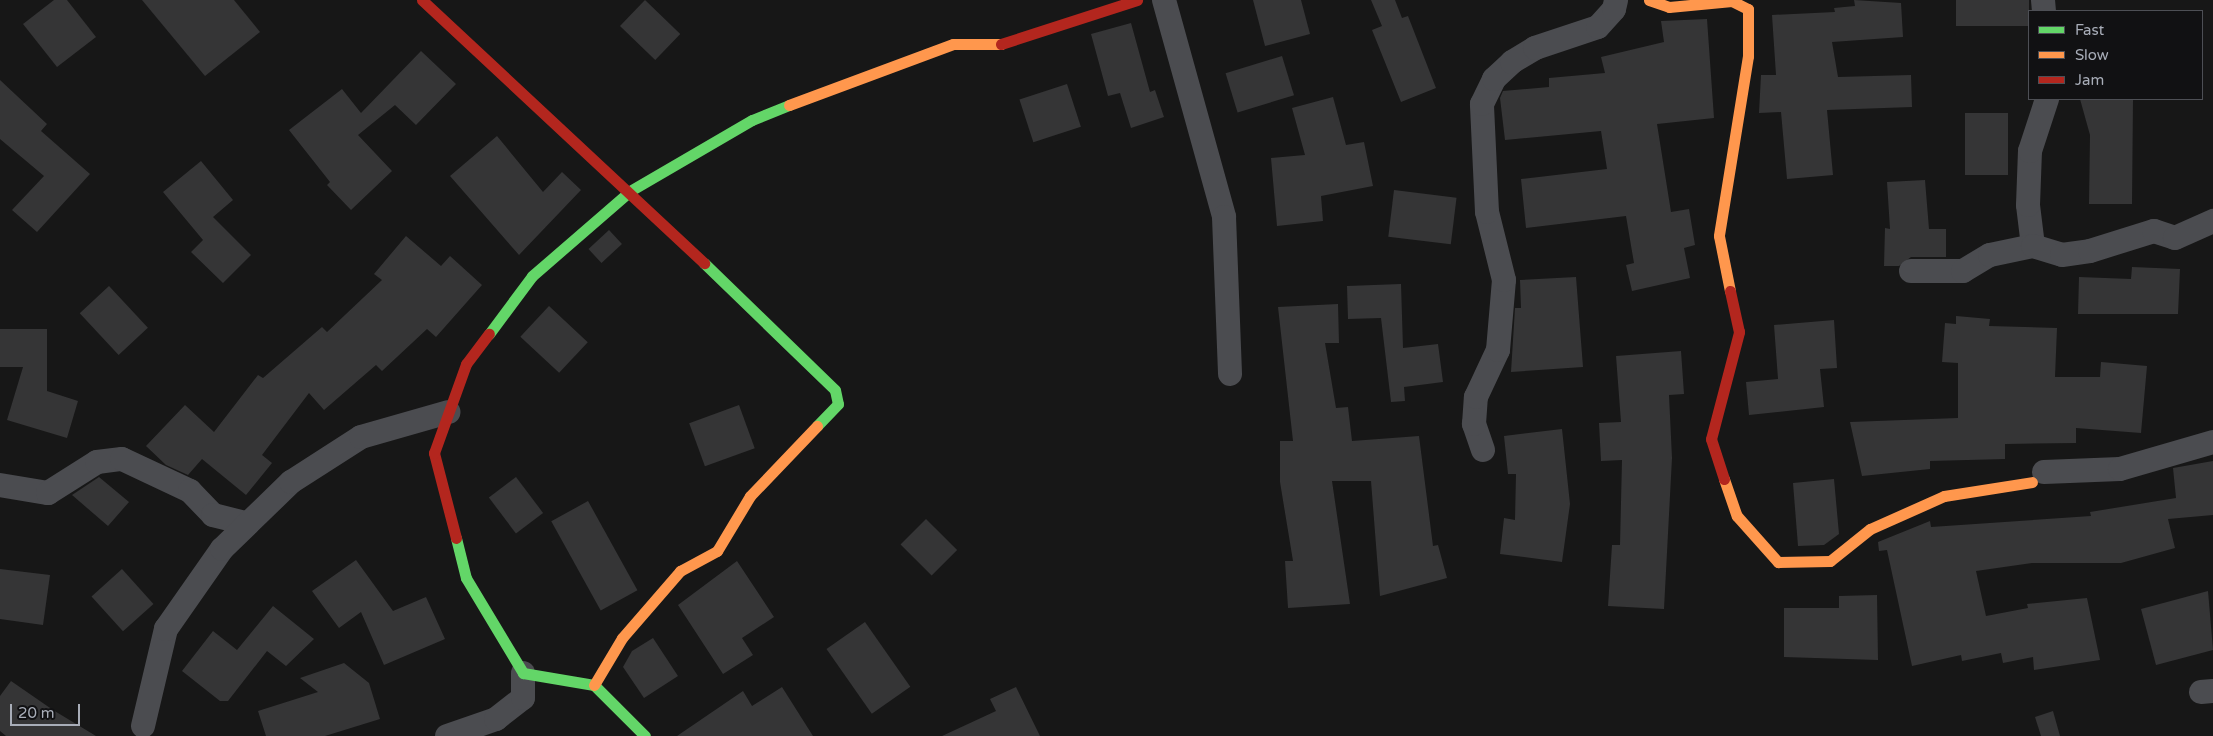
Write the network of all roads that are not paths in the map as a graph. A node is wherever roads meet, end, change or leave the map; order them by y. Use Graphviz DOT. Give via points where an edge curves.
graph roads {
  1 [pos="422,0"];
  2 [pos="1137,0"];
  3 [pos="1164,0"];
  4 [pos="1616,0"];
  5 [pos="1649,0"];
  6 [pos="2047,100"];
  7 [pos="630,191"];
  8 [pos="2213,221"];
  9 [pos="2034,246"];
  10 [pos="1911,271"];
  11 [pos="1230,374"];
  12 [pos="449,412"];
  13 [pos="2213,442"];
  14 [pos="1483,450"];
  15 [pos="2038,477"];
  16 [pos="0,485"];
  17 [pos="248,524"];
  18 [pos="524,673"];
  19 [pos="594,685"];
  20 [pos="143,726"];
  21 [pos="446,736"];
  22 [pos="646,736"];
  1 -- 7 [label="street"];
  2 -- 7 [label="street" via="1012,44 953,44 850,79 752,120"];
  3 -- 11 [label="street" via="1224,217"];
  4 -- 14 [label="street" via="1614,9 1598,27 1535,48 1512,62 1494,79 1482,104 1487,212 1504,280 1498,350 1476,397 1474,424"];
  5 -- 15 [label="street" via="1669,7 1732,1 1748,9 1748,56 1719,236 1739,332 1711,439 1737,516 1778,562 1830,561 1870,529 1944,496"];
  6 -- 9 [label="street" via="2030,151 2028,205"];
  7 -- 12 [label="street" via="532,276 466,364"];
  7 -- 19 [label="street" via="826,376 838,404 750,496 717,550 680,571 622,638"];
  8 -- 9 [label="street" via="2175,238 2154,231 2090,251 2062,255"];
  9 -- 10 [label="street" via="1990,255 1963,270"];
  12 -- 17 [label="street" via="361,437 291,482"];
  12 -- 18 [label="street" via="434,453 466,578"];
  13 -- 15 [label="street" via="2120,469"];
  16 -- 17 [label="street" via="48,494 97,462 122,459 190,491 213,515"];
  17 -- 20 [label="street" via="222,549 166,629"];
  18 -- 19 [label="street"];
  18 -- 21 [label="street" via="522,698 496,719"];
  19 -- 22 [label="street"];
}
